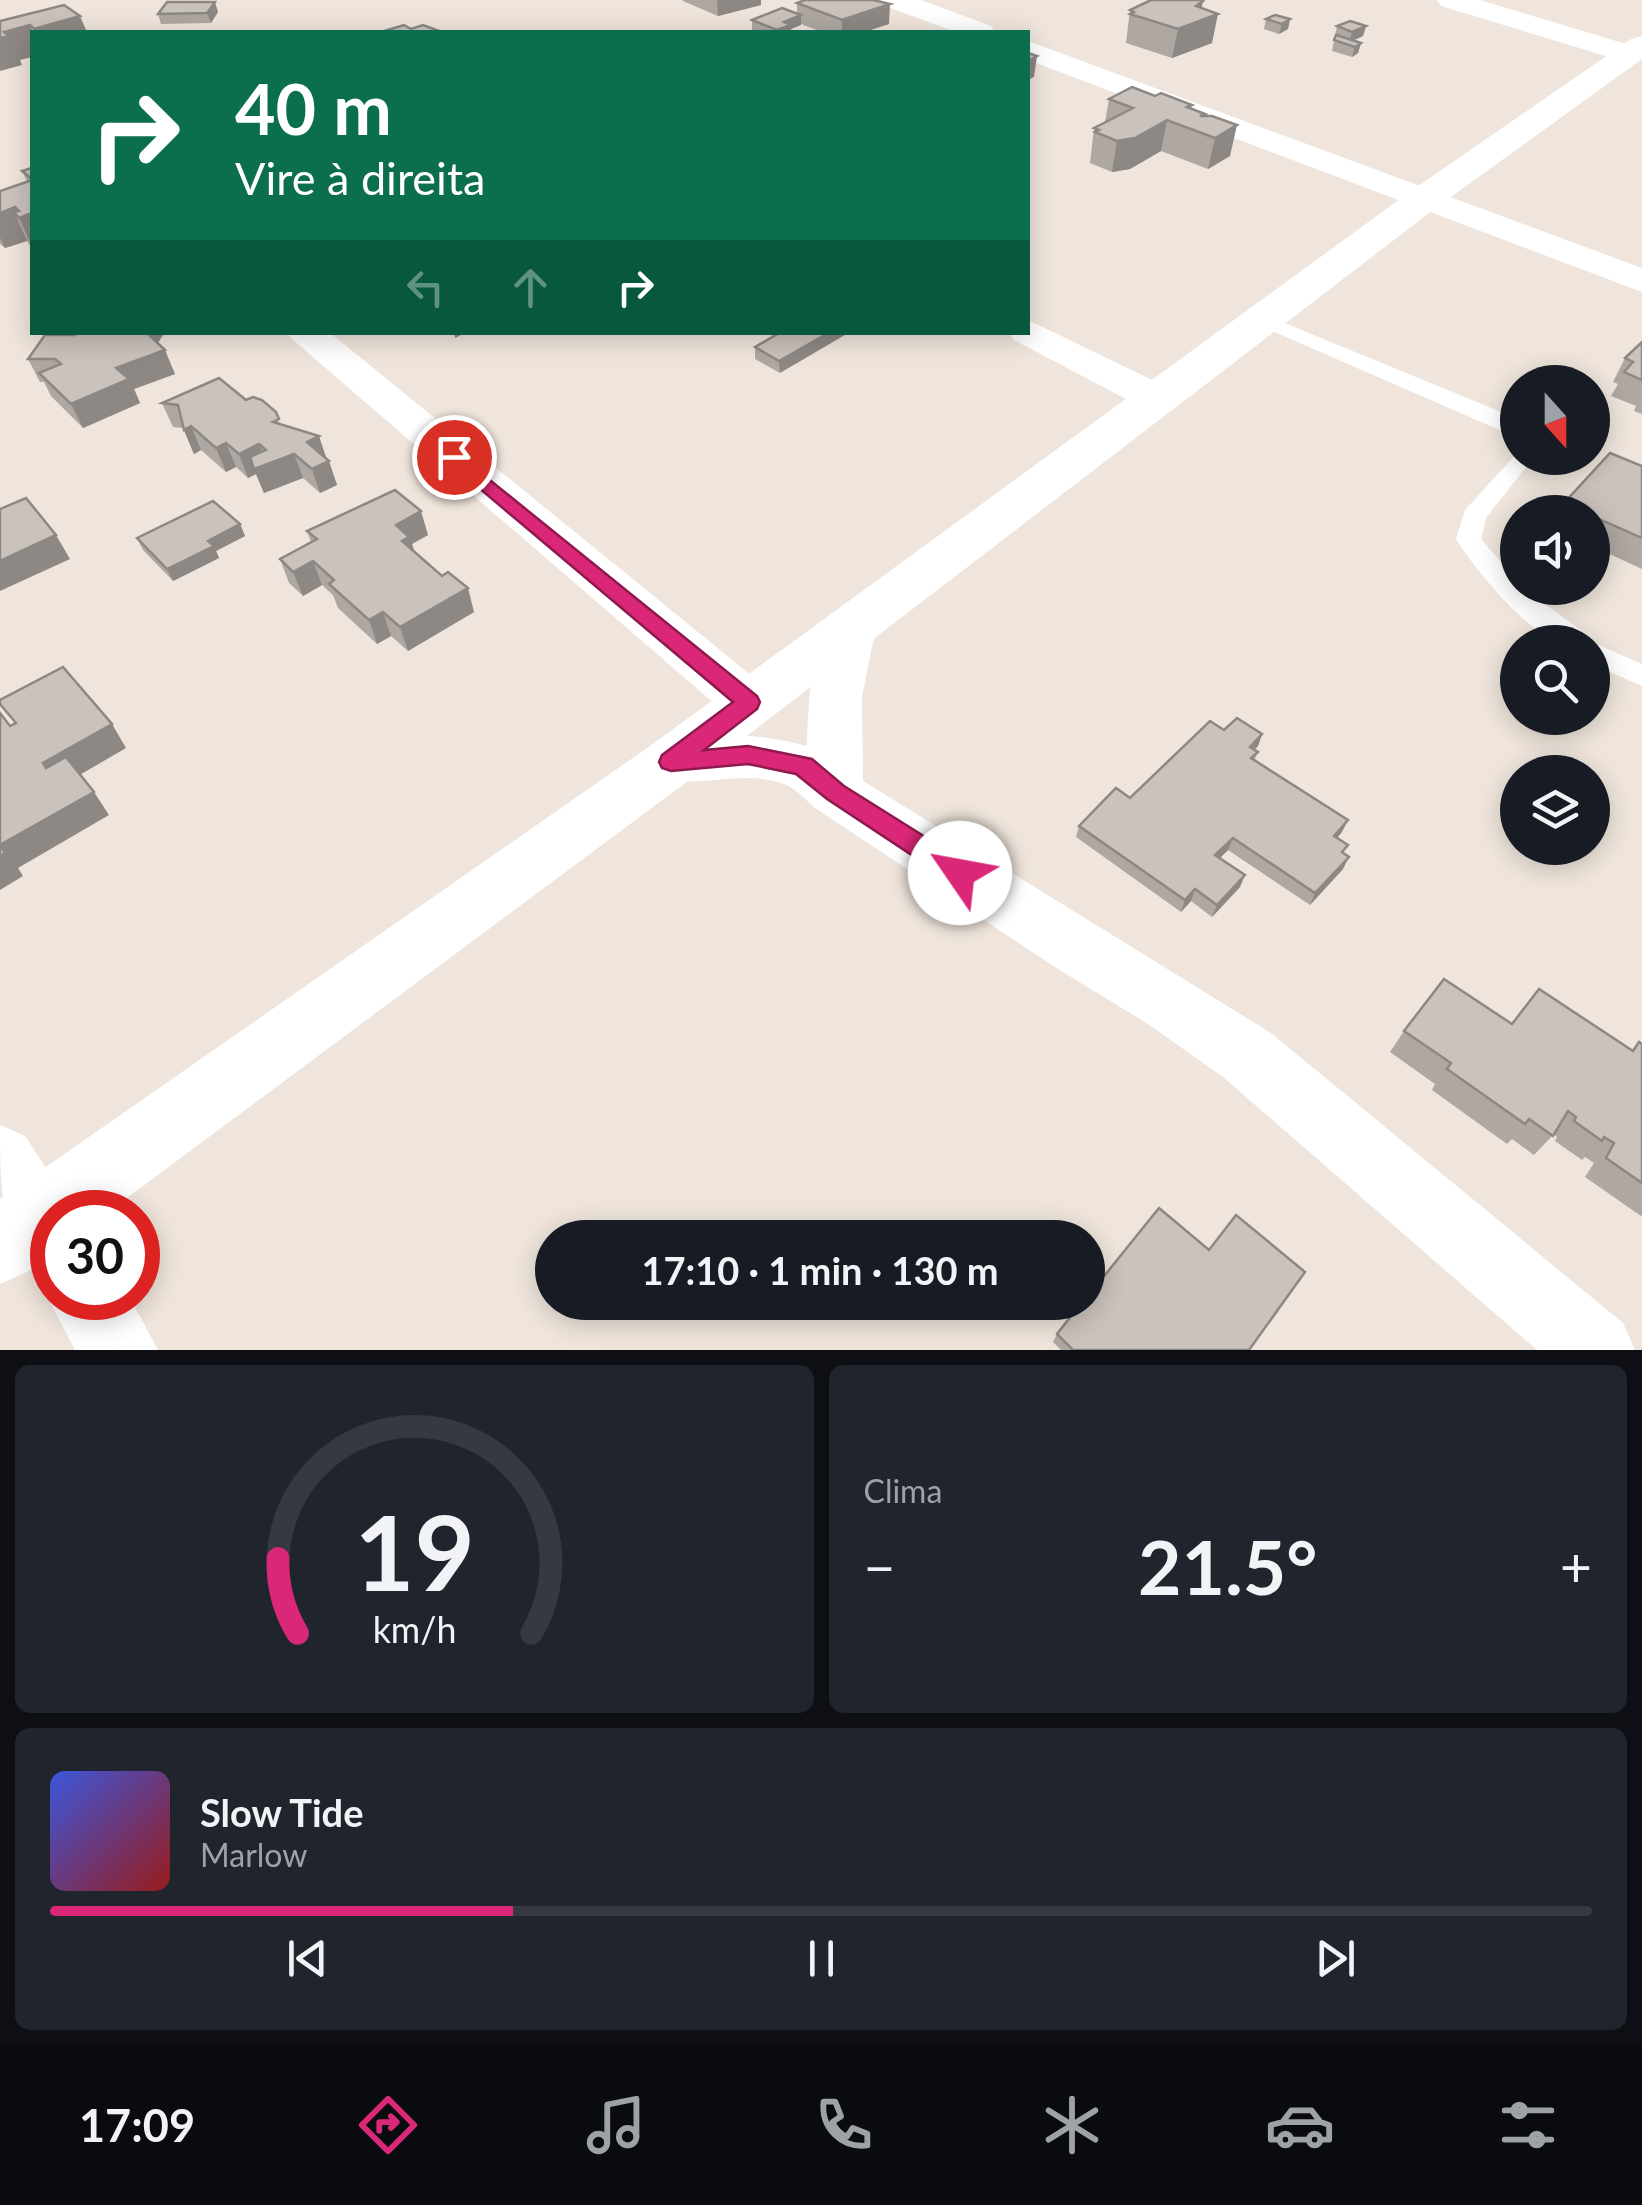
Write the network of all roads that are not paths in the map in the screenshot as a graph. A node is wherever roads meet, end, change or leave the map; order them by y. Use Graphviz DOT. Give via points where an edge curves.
graph roads {
  1 [pos="895,0"];
  2 [pos="1451,0"];
  3 [pos="976,30"];
  4 [pos="1030,51"];
  5 [pos="1637,51"];
  6 [pos="1443,187"];
  7 [pos="1642,281"];
  8 [pos="1263,320"];
  9 [pos="1030,333"];
  10 [pos="308,335"];
  11 [pos="1158,400"];
  12 [pos="1500,420"];
  13 [pos="1508,475"];
  14 [pos="1553,625"];
  15 [pos="851,627"];
  16 [pos="1610,661"];
  17 [pos="1642,676"];
  18 [pos="749,702"];
  19 [pos="671,762"];
  20 [pos="836,792"];
  21 [pos="22,1217"];
  22 [pos="100,1320"];
  23 [pos="119,1350"];
  24 [pos="1596,1350"];
  1 -- 3 [label="street"];
  2 -- 5 [label="street"];
  4 -- 6 [label="street"];
  5 -- 6 [label="street"];
  6 -- 7 [label="street" via="1526,238"];
  6 -- 8 [label="street"];
  8 -- 11 [label="street"];
  8 -- 12 [label="lane"];
  9 -- 11 [label="street"];
  10 -- 18 [label="street"];
  11 -- 15 [label="street"];
  13 -- 14 [label="lane" via="1474,516 1468,538 1519,602"];
  15 -- 18 [label="street"];
  15 -- 20 [label="street" via="835,697"];
  16 -- 17 [label="lane"];
  18 -- 19 [label="street"];
  19 -- 20 [label="street" via="748,755 803,766"];
  19 -- 21 [label="street"];
  20 -- 24 [label="street" via="1247,1055"];
  22 -- 23 [label="street"];
}
